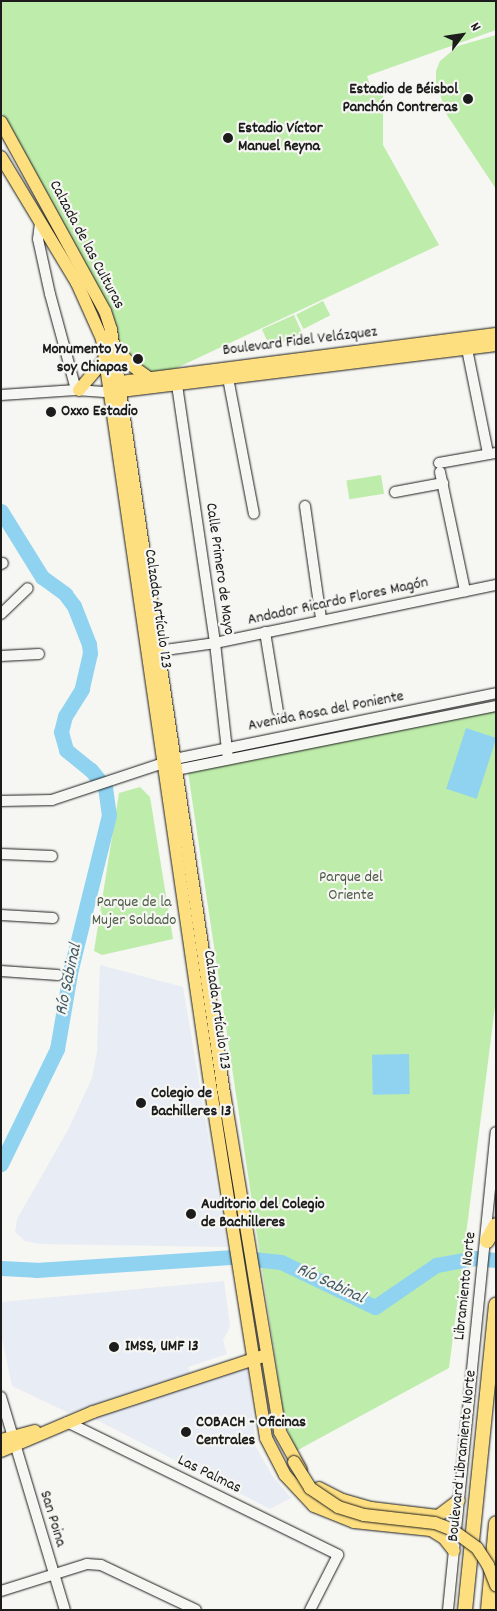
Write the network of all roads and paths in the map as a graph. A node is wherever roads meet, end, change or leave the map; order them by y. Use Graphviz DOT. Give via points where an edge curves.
graph roads {
  1 [pos="1,122"];
  2 [pos="1,157"];
  3 [pos="40,223"];
  4 [pos="496,334"];
  5 [pos="114,344"];
  6 [pos="496,345"];
  7 [pos="467,349"];
  8 [pos="104,360"];
  9 [pos="149,378"];
  10 [pos="228,378"];
  11 [pos="177,385"];
  12 [pos="114,387"];
  13 [pos="82,390"];
  14 [pos="1,395"];
  15 [pos="492,453"];
  16 [pos="443,483"];
  17 [pos="395,492"];
  18 [pos="305,506"];
  19 [pos="254,514"];
  20 [pos="496,585"];
  21 [pos="28,588"];
  22 [pos="465,591"];
  23 [pos="1,614"];
  24 [pos="321,619"];
  25 [pos="265,632"];
  26 [pos="215,643"];
  27 [pos="158,651"];
  28 [pos="39,654"];
  29 [pos="1,656"];
  30 [pos="496,693"];
  31 [pos="496,706"];
  32 [pos="278,711"];
  33 [pos="227,747"];
  34 [pos="228,759"];
  35 [pos="170,766"];
  36 [pos="1,801"];
  37 [pos="1,854"];
  38 [pos="52,856"];
  39 [pos="1,916"];
  40 [pos="53,918"];
  41 [pos="1,971"];
  42 [pos="58,976"];
  43 [pos="496,1132"];
  44 [pos="496,1225"];
  45 [pos="487,1243"];
  46 [pos="247,1273"];
  47 [pos="496,1305"];
  48 [pos="267,1355"];
  49 [pos="254,1358"];
  50 [pos="1,1397"];
  51 [pos="66,1422"];
  52 [pos="9,1441"];
  53 [pos="1,1451"];
  54 [pos="294,1462"];
  55 [pos="459,1500"];
  56 [pos="496,1523"];
  57 [pos="454,1552"];
  58 [pos="53,1573"];
  59 [pos="496,1585"];
  60 [pos="1,1591"];
  61 [pos="65,1610"];
  62 [pos="196,1610"];
  63 [pos="310,1610"];
  64 [pos="448,1610"];
  65 [pos="466,1610"];
  66 [pos="488,1610"];
  1 -- 5 [label="main road, Calzada de las Culturas" via="105,310"];
  2 -- 3 [label="main road, Calzada de las Culturas"];
  3 -- 8 [label="main road, Calzada de las Culturas" via="93,314 102,339"];
  3 -- 13 [label="street" via="38,239 50,294"];
  4 -- 9 [label="main road, Boulevard Fidel Velázquez"];
  5 -- 9 [label="main road" via="127,361"];
  5 -- 12 [label="main road, Calzada de las Culturas"];
  6 -- 7 [label="main road, Boulevard Fidel Velázquez"];
  7 -- 10 [label="main road, Boulevard Fidel Velázquez"];
  7 -- 15 [label="street"];
  8 -- 12 [label="main road, Calzada de las Culturas"];
  8 -- 13 [label="main road"];
  9 -- 12 [label="main road, Boulevard Fidel Velázquez"];
  10 -- 11 [label="main road, Boulevard Fidel Velázquez"];
  10 -- 19 [label="street"];
  11 -- 12 [label="main road, Boulevard Fidel Velázquez"];
  11 -- 26 [label="street, Calle Primero de Mayo"];
  12 -- 13 [label="street"];
  12 -- 27 [label="main road, Calzada Artículo 123"];
  12 -- 35 [label="main road, Calzada Artículo 123"];
  13 -- 14 [label="street"];
  15 -- 16 [label="street" via="440,467"];
  16 -- 17 [label="street"];
  16 -- 22 [label="street"];
  18 -- 24 [label="street"];
  20 -- 22 [label="street, Andador Ricardo Flores Magón"];
  21 -- 23 [label="street"];
  22 -- 24 [label="street, Andador Ricardo Flores Magón"];
  24 -- 25 [label="street, Andador Ricardo Flores Magón"];
  25 -- 26 [label="street, Andador Ricardo Flores Magón"];
  25 -- 32 [label="street"];
  26 -- 27 [label="street, Andador Ricardo Flores Magón"];
  26 -- 33 [label="street, Calle Primero de Mayo"];
  27 -- 35 [label="main road, Calzada Artículo 123"];
  28 -- 29 [label="street"];
  30 -- 33 [label="street, Avenida Rosa del Poniente"];
  31 -- 34 [label="street, Avenida Rosa del Poniente"];
  33 -- 34 [label="street, Calle Primero de Mayo"];
  33 -- 35 [label="street, Avenida Rosa del Poniente"];
  34 -- 35 [label="street, Avenida Rosa del Poniente"];
  35 -- 36 [label="street" via="52,800"];
  35 -- 46 [label="main road, Calzada Artículo 123"];
  37 -- 38 [label="street"];
  39 -- 40 [label="street"];
  41 -- 42 [label="street"];
  43 -- 45 [label="street, Libramiento Norte"];
  44 -- 45 [label="highway"];
  45 -- 55 [label="street, Libramiento Norte"];
  46 -- 48 [label="main road, Calzada Artículo 123"];
  46 -- 49 [label="main road, Calzada Artículo 123"];
  47 -- 65 [label="highway, Boulevard Libramiento Norte"];
  48 -- 49 [label="main road"];
  48 -- 54 [label="main road, Calzada Artículo 123" via="280,1432"];
  49 -- 51 [label="main road"];
  49 -- 57 [label="main road, Calzada Artículo 123" via="269,1448 285,1476 314,1506 354,1522 430,1530 444,1538"];
  50 -- 52 [label="street, San Poina"];
  51 -- 52 [label="main road"];
  51 -- 63 [label="street, Las Palmas" via="338,1554"];
  52 -- 53 [label="main road"];
  52 -- 58 [label="street, San Poina"];
  54 -- 55 [label="main road, Calzada Artículo 123" via="315,1484 342,1500 371,1508 438,1516"];
  54 -- 59 [label="main road, bridge" via="310,1488 338,1507 364,1515 435,1523 451,1528 476,1548"];
  55 -- 57 [label="street, Libramiento Norte"];
  56 -- 66 [label="highway"];
  57 -- 64 [label="street, Libramiento Norte"];
  58 -- 60 [label="street"];
  58 -- 61 [label="street, San Poina"];
  58 -- 62 [label="street" via="87,1564 101,1565"];
}
